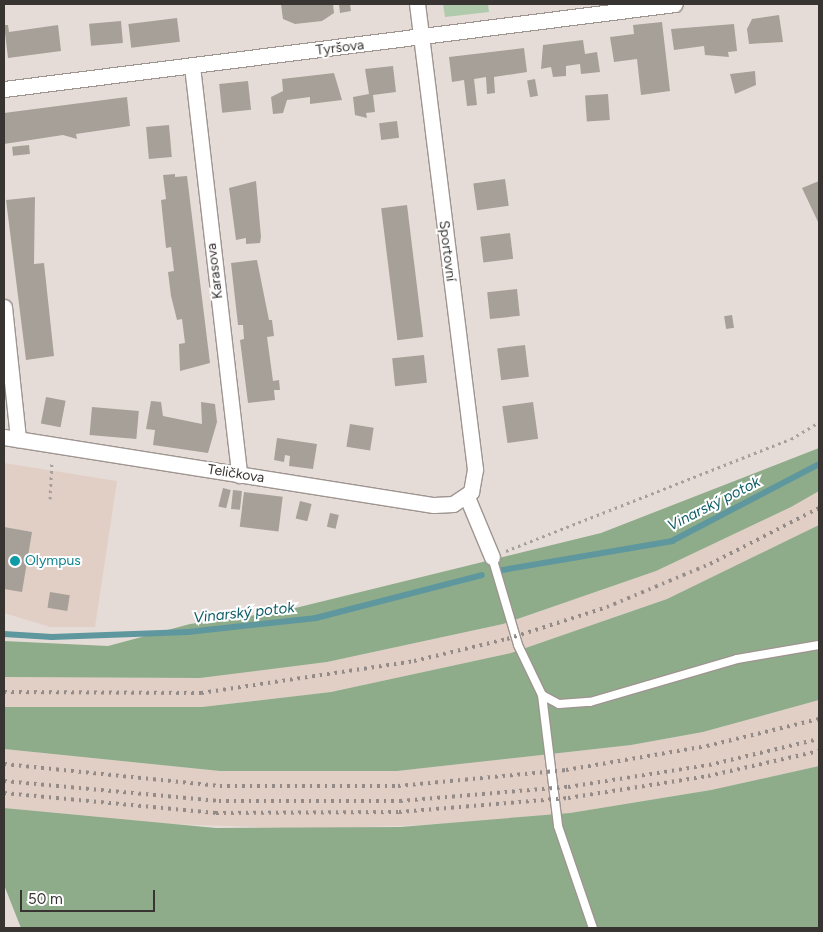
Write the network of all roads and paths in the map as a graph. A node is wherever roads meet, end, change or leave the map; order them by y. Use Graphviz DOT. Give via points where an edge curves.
graph roads {
  1 [pos="416,4"];
  2 [pos="675,4"];
  3 [pos="420,38"];
  4 [pos="192,66"];
  5 [pos="4,89"];
  6 [pos="4,307"];
  7 [pos="819,422"];
  8 [pos="11,438"];
  9 [pos="48,457"];
  10 [pos="239,475"];
  11 [pos="467,497"];
  12 [pos="50,499"];
  13 [pos="492,557"];
  14 [pos="819,645"];
  15 [pos="542,695"];
  16 [pos="593,928"];
  1 -- 3 [label="street, Sportovní"];
  2 -- 3 [label="street, Tyršova"];
  3 -- 4 [label="street, Tyršova"];
  3 -- 11 [label="street, Sportovní" via="475,469 474,486"];
  4 -- 5 [label="street, Tyršova"];
  4 -- 10 [label="street, Karasova"];
  6 -- 8 [label="street"];
  7 -- 13 [label="path" via="792,439"];
  8 -- 10 [label="street, Teličkova"];
  9 -- 12 [label="path" via="54,470"];
  10 -- 11 [label="street, Teličkova" via="434,505"];
  11 -- 13 [label="street"];
  13 -- 15 [label="lane" via="518,645"];
  14 -- 15 [label="lane" via="737,659 590,702 559,704"];
  15 -- 16 [label="lane" via="558,826"];
}
